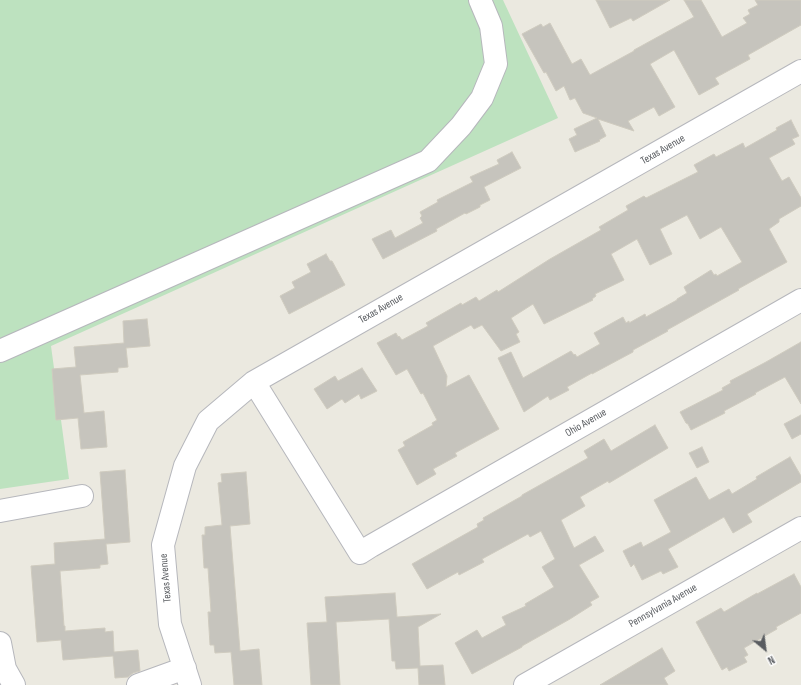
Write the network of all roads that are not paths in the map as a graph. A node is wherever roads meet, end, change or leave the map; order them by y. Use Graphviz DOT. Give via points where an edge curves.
graph roads {
  1 [pos="480,0"];
  2 [pos="801,71"];
  3 [pos="801,300"];
  4 [pos="0,351"];
  5 [pos="254,382"];
  6 [pos="82,496"];
  7 [pos="0,511"];
  8 [pos="801,528"];
  9 [pos="0,643"];
  10 [pos="188,677"];
  11 [pos="14,685"];
  12 [pos="138,685"];
  13 [pos="525,685"];
  1 -- 4 [label="street" via="491,26 496,64 482,98 461,126 428,161"];
  2 -- 5 [label="street, Texas Avenue"];
  3 -- 5 [label="street, Ohio Avenue" via="360,553"];
  5 -- 10 [label="street, Texas Avenue" via="208,421 185,466 164,545 170,624"];
  6 -- 7 [label="street"];
  8 -- 13 [label="street, Pennsylvania Avenue"];
  9 -- 11 [label="street" via="5,669"];
  10 -- 12 [label="street"];
}
